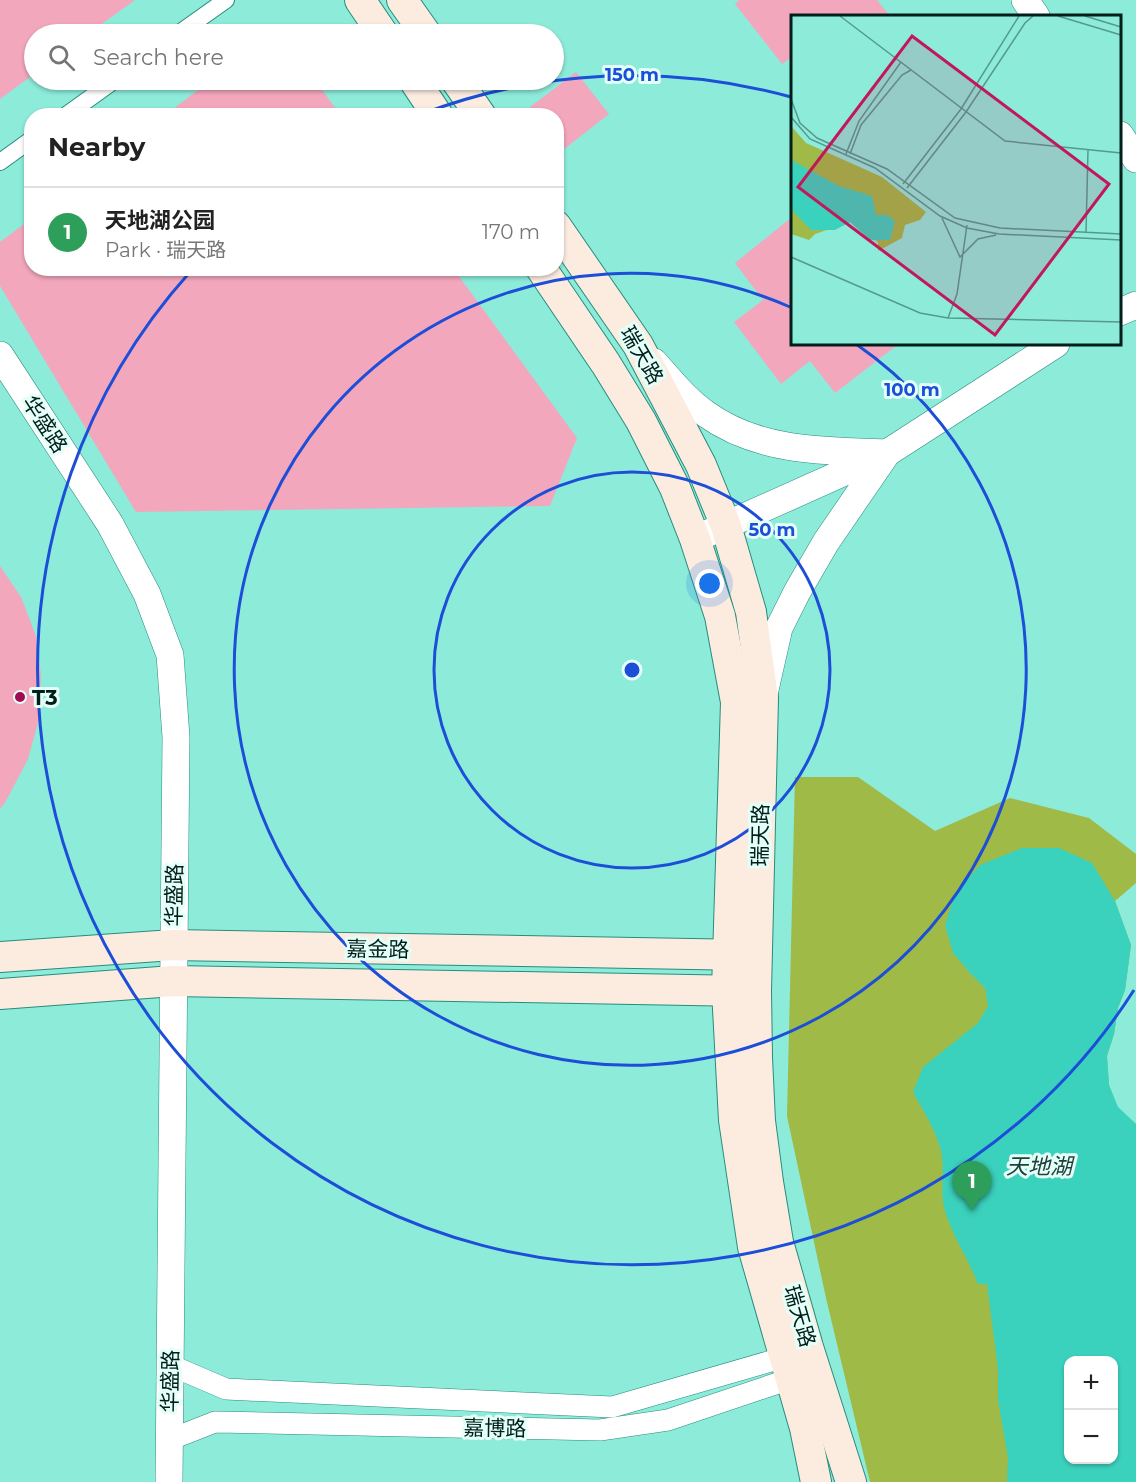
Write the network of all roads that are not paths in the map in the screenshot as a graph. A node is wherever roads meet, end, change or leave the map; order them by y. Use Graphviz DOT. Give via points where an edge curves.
graph roads {
  1 [pos="226,0"];
  2 [pos="360,0"];
  3 [pos="402,0"];
  4 [pos="1025,0"];
  5 [pos="1035,15"];
  6 [pos="192,24"];
  7 [pos="376,24"];
  8 [pos="419,24"];
  9 [pos="101,90"];
  10 [pos="421,90"];
  11 [pos="463,90"];
  12 [pos="76,108"];
  13 [pos="433,108"];
  14 [pos="475,108"];
  15 [pos="1121,138"];
  16 [pos="24,146"];
  17 [pos="1136,159"];
  18 [pos="0,162"];
  19 [pos="564,238"];
  20 [pos="546,276"];
  21 [pos="1136,305"];
  22 [pos="1121,311"];
  23 [pos="638,345"];
  24 [pos="1054,345"];
  25 [pos="0,355"];
  26 [pos="887,453"];
  27 [pos="726,525"];
  28 [pos="695,539"];
  29 [pos="763,698"];
  30 [pos="173,945"];
  31 [pos="743,955"];
  32 [pos="0,957"];
  33 [pos="173,981"];
  34 [pos="727,990"];
  35 [pos="756,991"];
  36 [pos="0,994"];
  37 [pos="800,1363"];
  38 [pos="170,1365"];
  39 [pos="169,1440"];
  40 [pos="169,1482"];
  41 [pos="816,1482"];
  42 [pos="851,1482"];
  1 -- 6 [label="street"];
  2 -- 7 [label="main road"];
  3 -- 8 [label="main road"];
  4 -- 5 [label="street"];
  9 -- 12 [label="street"];
  10 -- 13 [label="main road"];
  11 -- 14 [label="main road"];
  15 -- 17 [label="street"];
  16 -- 18 [label="street"];
  19 -- 23 [label="main road, 瑞天路"];
  20 -- 28 [label="main road, 瑞天路" via="640,421 675,488"];
  21 -- 22 [label="street"];
  23 -- 26 [label="street" via="705,414 734,431 797,449"];
  23 -- 27 [label="main road, 瑞天路" via="701,465"];
  24 -- 26 [label="street"];
  25 -- 30 [label="street, 华盛路" via="110,524 147,594 170,656 176,736"];
  26 -- 27 [label="street"];
  26 -- 29 [label="street" via="797,592 779,628"];
  27 -- 28 [label="street"];
  27 -- 29 [label="main road, 瑞天路" via="751,612"];
  28 -- 31 [label="main road, 瑞天路" via="720,616 736,702"];
  29 -- 31 [label="main road, 瑞天路"];
  30 -- 31 [label="main road, 嘉金路"];
  30 -- 32 [label="main road, 嘉金路"];
  30 -- 33 [label="street, 华盛路"];
  31 -- 34 [label="main road, 瑞天路"];
  31 -- 35 [label="main road, 瑞天路"];
  33 -- 34 [label="main road, 嘉金路"];
  33 -- 36 [label="main road, 嘉金路"];
  33 -- 38 [label="street, 华盛路"];
  34 -- 35 [label="main road, 嘉金路"];
  34 -- 37 [label="main road, 瑞天路" via="735,1120 753,1247"];
  35 -- 37 [label="main road, 瑞天路" via="760,1122"];
  37 -- 38 [label="street, 嘉博路" via="612,1407 226,1389"];
  37 -- 39 [label="street, 嘉博路" via="668,1420 600,1430 215,1422"];
  37 -- 41 [label="main road, 瑞天路" via="805,1428"];
  37 -- 42 [label="main road, 瑞天路"];
  38 -- 39 [label="street, 华盛路"];
  39 -- 40 [label="street, 华盛路"];
}
